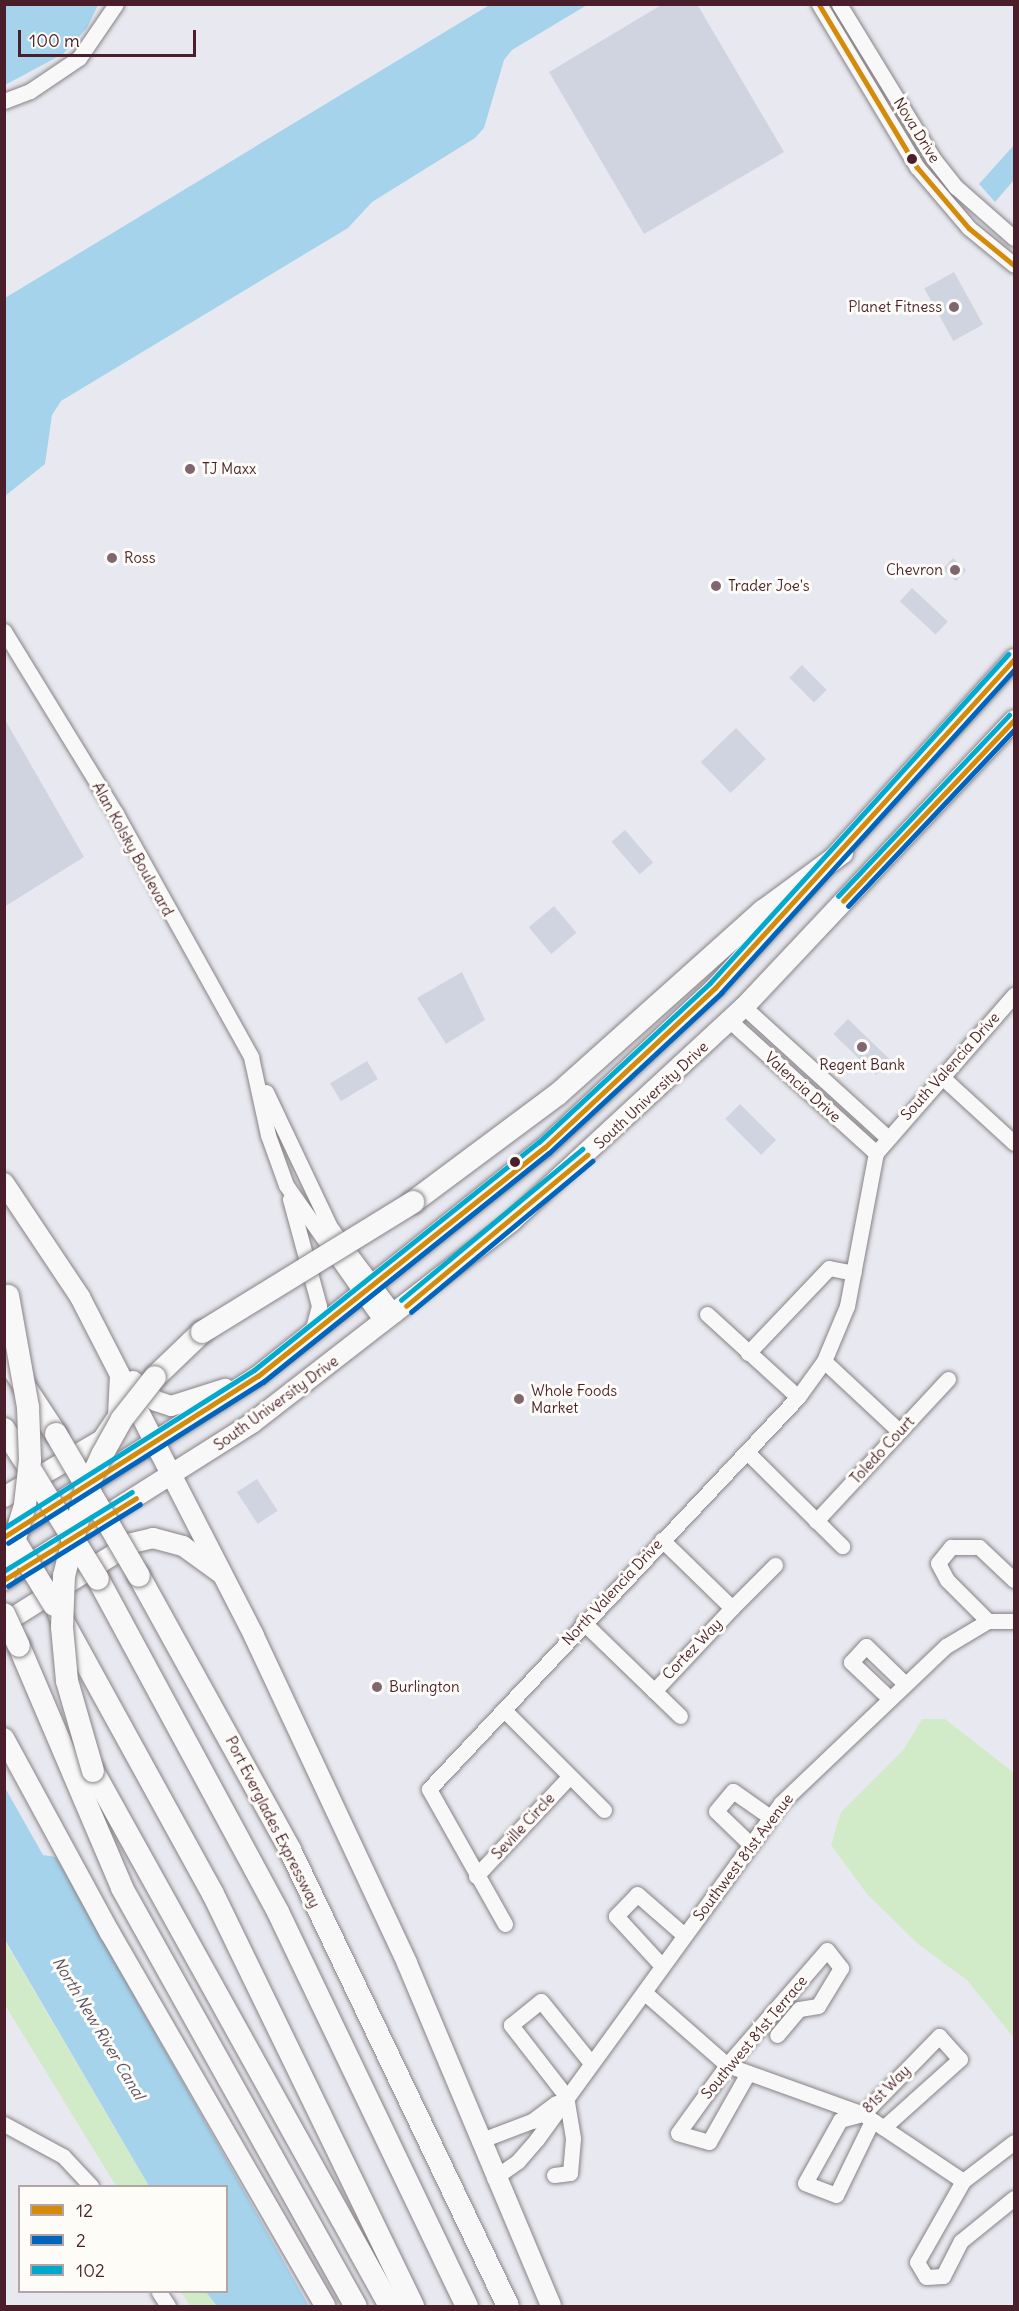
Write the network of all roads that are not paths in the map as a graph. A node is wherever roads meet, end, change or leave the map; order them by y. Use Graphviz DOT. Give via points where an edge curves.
graph roads {
  1 [pos="116,4"];
  2 [pos="819,4"];
  3 [pos="839,4"];
  4 [pos="863,43"];
  5 [pos="848,53"];
  6 [pos="4,101"];
  7 [pos="881,112"];
  8 [pos="933,158"];
  9 [pos="1014,238"];
  10 [pos="1014,265"];
  11 [pos="4,631"];
  12 [pos="1014,659"];
  13 [pos="1014,720"];
  14 [pos="842,853"];
  15 [pos="1014,995"];
  16 [pos="737,1014"];
  17 [pos="255,1071"];
  18 [pos="941,1076"];
  19 [pos="887,1137"];
  20 [pos="1014,1143"];
  21 [pos="876,1153"];
  22 [pos="4,1183"];
  23 [pos="286,1185"];
  24 [pos="854,1272"];
  25 [pos="6,1291"];
  26 [pos="368,1292"];
  27 [pos="707,1314"];
  28 [pos="389,1319"];
  29 [pos="310,1337"];
  30 [pos="748,1353"];
  31 [pos="4,1355"];
  32 [pos="824,1361"];
  33 [pos="120,1370"];
  34 [pos="258,1376"];
  35 [pos="948,1379"];
  36 [pos="798,1397"];
  37 [pos="4,1429"];
  38 [pos="899,1431"];
  39 [pos="159,1443"];
  40 [pos="747,1452"];
  41 [pos="174,1474"];
  42 [pos="4,1497"];
  43 [pos="816,1521"];
  44 [pos="4,1523"];
  45 [pos="4,1538"];
  46 [pos="662,1540"];
  47 [pos="842,1546"];
  48 [pos="775,1565"];
  49 [pos="4,1575"];
  50 [pos="224,1576"];
  51 [pos="4,1580"];
  52 [pos="1014,1580"];
  53 [pos="732,1608"];
  54 [pos="4,1614"];
  55 [pos="988,1621"];
  56 [pos="1014,1621"];
  57 [pos="583,1622"];
  58 [pos="4,1623"];
  59 [pos="904,1683"];
  60 [pos="654,1691"];
  61 [pos="888,1697"];
  62 [pos="505,1711"];
  63 [pos="680,1716"];
  64 [pos="4,1738"];
  65 [pos="569,1777"];
  66 [pos="604,1810"];
  67 [pos="770,1817"];
  68 [pos="750,1844"];
  69 [pos="476,1876"];
  70 [pos="505,1924"];
  71 [pos="684,1935"];
  72 [pos="662,1966"];
  73 [pos="645,1993"];
  74 [pos="777,2035"];
  75 [pos="591,2063"];
  76 [pos="727,2065"];
  77 [pos="747,2073"];
  78 [pos="566,2096"];
  79 [pos="872,2121"];
  80 [pos="4,2124"];
  81 [pos="479,2141"];
  82 [pos="1014,2142"];
  83 [pos="554,2175"];
  84 [pos="494,2178"];
  85 [pos="963,2181"];
  86 [pos="89,2185"];
  87 [pos="1014,2198"];
  88 [pos="460,2203"];
  89 [pos="160,2293"];
  90 [pos="168,2307"];
  91 [pos="325,2307"];
  92 [pos="356,2307"];
  93 [pos="390,2307"];
  94 [pos="413,2307"];
  95 [pos="467,2307"];
  96 [pos="508,2307"];
  97 [pos="519,2307"];
  98 [pos="551,2307"];
  1 -- 6 [label="street" via="79,58 30,91"];
  2 -- 5 [label="street, Nova Drive"];
  3 -- 4 [label="street, Nova Drive"];
  4 -- 5 [label="street"];
  4 -- 8 [label="street, Nova Drive"];
  5 -- 7 [label="street, Nova Drive"];
  7 -- 8 [label="street" via="904,125"];
  7 -- 10 [label="street, Nova Drive" via="941,199"];
  8 -- 9 [label="street, Nova Drive" via="956,188"];
  11 -- 17 [label="street, Alan Kolsky Boulevard" via="116,814"];
  12 -- 14 [label="main road"];
  13 -- 16 [label="main road, South University Drive"];
  14 -- 26 [label="main road" via="715,988 599,1099"];
  14 -- 93 [label="highway, bridge" via="763,911 558,1094 412,1202 202,1332 155,1377 122,1419 85,1492 64,1576 62,1627 67,1681 93,1771"];
  15 -- 18 [label="street, South Valencia Drive"];
  16 -- 19 [label="street, Valencia Drive"];
  16 -- 21 [label="street, Valencia Drive"];
  16 -- 28 [label="main road, South University Drive" via="546,1192"];
  17 -- 23 [label="street, Alan Kolsky Boulevard" via="268,1135"];
  17 -- 26 [label="street, Alan Kolsky Boulevard" via="306,1186"];
  18 -- 19 [label="street, South Valencia Drive"];
  18 -- 20 [label="street"];
  19 -- 21 [label="street, North Valencia Drive"];
  21 -- 24 [label="street, North Valencia Drive"];
  22 -- 33 [label="main road" via="80,1298"];
  23 -- 26 [label="street, Alan Kolsky Boulevard"];
  23 -- 29 [label="street" via="319,1306"];
  24 -- 30 [label="street" via="829,1268"];
  24 -- 32 [label="street, North Valencia Drive" via="847,1306"];
  25 -- 49 [label="highway, bridge" via="24,1371 30,1460 26,1505"];
  26 -- 28 [label="street, Alan Kolsky Boulevard"];
  26 -- 29 [label="main road"];
  27 -- 30 [label="street"];
  28 -- 41 [label="main road, South University Drive" via="272,1409"];
  29 -- 34 [label="main road"];
  30 -- 36 [label="street"];
  31 -- 88 [label="highway, Port Everglades Expressway, bridge" via="56,1434 139,1576 290,1850"];
  32 -- 36 [label="street, North Valencia Drive"];
  32 -- 38 [label="street"];
  33 -- 34 [label="main road" via="148,1396 171,1406 185,1405"];
  33 -- 39 [label="main road"];
  33 -- 42 [label="main road" via="118,1416 102,1440"];
  34 -- 39 [label="main road"];
  35 -- 38 [label="street, Toledo Court"];
  36 -- 40 [label="street, North Valencia Drive"];
  37 -- 95 [label="highway, bridge" via="98,1579 278,1912"];
  38 -- 43 [label="street, Toledo Court"];
  39 -- 41 [label="main road"];
  39 -- 45 [label="main road"];
  40 -- 43 [label="street"];
  40 -- 46 [label="street, North Valencia Drive"];
  41 -- 50 [label="main road"];
  41 -- 51 [label="main road, South University Drive"];
  43 -- 47 [label="street"];
  44 -- 94 [label="highway, bridge" via="54,1605 213,1894"];
  46 -- 53 [label="street, Cortez Way"];
  46 -- 57 [label="street, North Valencia Drive"];
  48 -- 53 [label="street"];
  50 -- 58 [label="main road" via="183,1545 153,1538 132,1543"];
  50 -- 81 [label="main road" via="407,1963"];
  52 -- 55 [label="street" via="978,1547 951,1547 938,1563 947,1580"];
  53 -- 60 [label="street, Cortez Way"];
  54 -- 92 [label="highway, bridge" via="122,1888"];
  55 -- 56 [label="street"];
  55 -- 59 [label="street, Southwest 81st Avenue" via="946,1646"];
  57 -- 60 [label="street, Cortez Way"];
  57 -- 62 [label="street, North Valencia Drive"];
  59 -- 61 [label="street, Southwest 81st Avenue"];
  59 -- 61 [label="street" via="866,1646 851,1662"];
  60 -- 63 [label="street"];
  61 -- 67 [label="street, Southwest 81st Avenue"];
  62 -- 65 [label="street"];
  62 -- 69 [label="street, North Valencia Drive" via="429,1790"];
  64 -- 91 [label="main road" via="122,1954"];
  65 -- 66 [label="street"];
  65 -- 69 [label="street, Seville Circle"];
  67 -- 68 [label="street, Southwest 81st Avenue"];
  67 -- 68 [label="street" via="733,1791 716,1811"];
  68 -- 71 [label="street, Southwest 81st Avenue"];
  69 -- 70 [label="street"];
  71 -- 72 [label="street, Southwest 81st Avenue"];
  71 -- 72 [label="street" via="637,1894 616,1916"];
  72 -- 73 [label="street, Southwest 81st Avenue"];
  73 -- 75 [label="street, Southwest 81st Avenue"];
  73 -- 76 [label="street"];
  74 -- 76 [label="street, Southwest 81st Terrace" via="799,2009 818,2006 841,1968 828,1950"];
  75 -- 78 [label="street, Southwest 81st Avenue"];
  75 -- 78 [label="street" via="541,2001 512,2025"];
  76 -- 77 [label="street"];
  76 -- 77 [label="street, Southwest 81st Terrace" via="678,2133 709,2142"];
  77 -- 79 [label="street"];
  78 -- 81 [label="street, Southwest 81st Avenue" via="532,2121"];
  78 -- 83 [label="street" via="573,2138 570,2173"];
  78 -- 84 [label="street, Southwest 81st Avenue" via="518,2162"];
  79 -- 79 [label="street, 81st Way" via="836,2195 805,2183 840,2120"];
  79 -- 79 [label="street, 81st Way" via="939,2036 960,2058"];
  79 -- 85 [label="street"];
  80 -- 86 [label="street" via="63,2156"];
  81 -- 84 [label="main road"];
  82 -- 85 [label="street"];
  84 -- 98 [label="main road"];
  85 -- 87 [label="street" via="917,2262 926,2277 943,2276 961,2241"];
  88 -- 96 [label="highway, Port Everglades Expressway"];
  88 -- 97 [label="highway"];
  89 -- 90 [label="street"];
}
